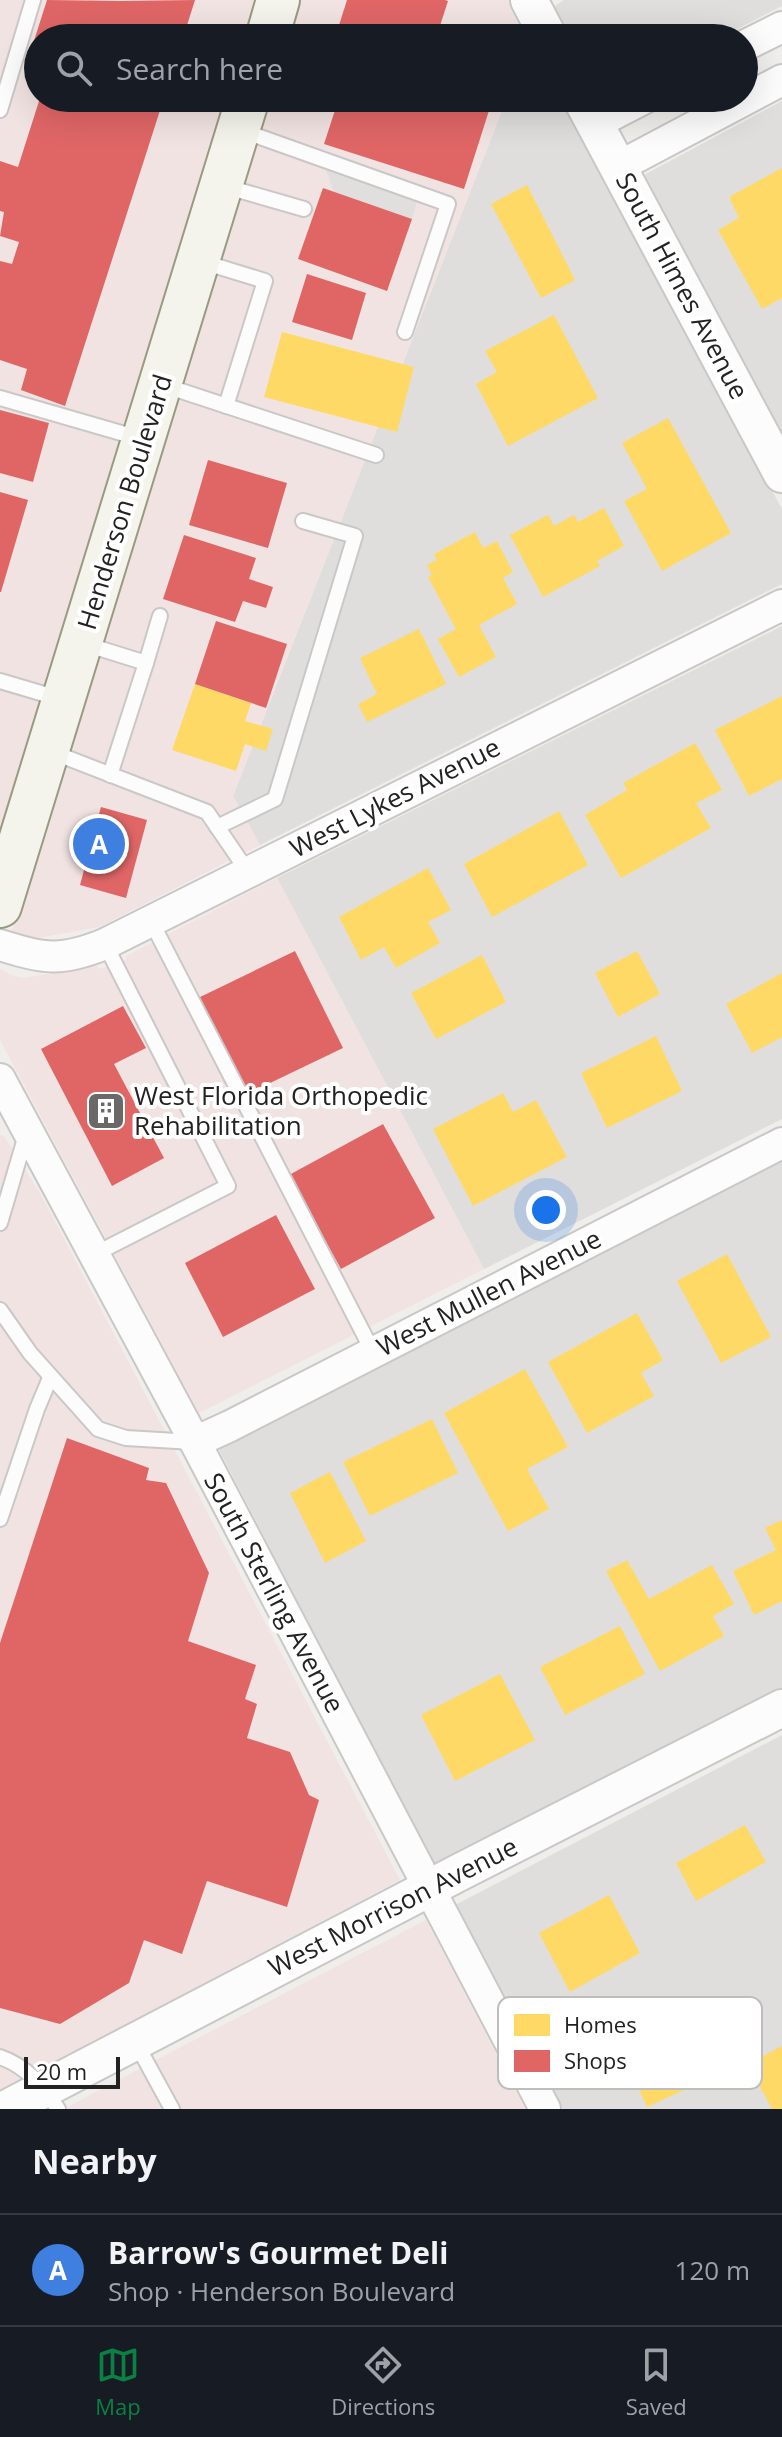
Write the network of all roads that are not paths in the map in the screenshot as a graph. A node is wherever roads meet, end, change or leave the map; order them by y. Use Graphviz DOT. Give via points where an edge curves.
graph roads {
  1 [pos="33,0"];
  2 [pos="278,0"];
  3 [pos="529,0"];
  4 [pos="26,24"];
  5 [pos="271,24"];
  6 [pos="542,24"];
  7 [pos="782,27"];
  8 [pos="24,30"];
  9 [pos="758,39"];
  10 [pos="782,80"];
  11 [pos="758,93"];
  12 [pos="0,110"];
  13 [pos="589,112"];
  14 [pos="722,112"];
  15 [pos="244,114"];
  16 [pos="618,167"];
  17 [pos="222,185"];
  18 [pos="304,209"];
  19 [pos="199,261"];
  20 [pos="405,332"];
  21 [pos="161,384"];
  22 [pos="0,398"];
  23 [pos="226,406"];
  24 [pos="144,440"];
  25 [pos="376,455"];
  26 [pos="782,474"];
  27 [pos="303,521"];
  28 [pos="782,605"];
  29 [pos="160,616"];
  30 [pos="82,643"];
  31 [pos="146,663"];
  32 [pos="0,681"];
  33 [pos="65,700"];
  34 [pos="48,751"];
  35 [pos="110,775"];
  36 [pos="217,827"];
  37 [pos="238,877"];
  38 [pos="0,906"];
  39 [pos="151,921"];
  40 [pos="105,944"];
  41 [pos="0,945"];
  42 [pos="0,1079"];
  43 [pos="28,1129"];
  44 [pos="782,1143"];
  45 [pos="0,1223"];
  46 [pos="95,1254"];
  47 [pos="0,1310"];
  48 [pos="373,1352"];
  49 [pos="50,1378"];
  50 [pos="195,1442"];
  51 [pos="0,1519"];
  52 [pos="782,1708"];
  53 [pos="429,1888"];
  54 [pos="498,2019"];
  55 [pos="135,2041"];
  56 [pos="0,2057"];
  57 [pos="535,2089"];
  58 [pos="51,2099"];
  59 [pos="6,2109"];
  60 [pos="172,2109"];
  61 [pos="545,2109"];
  1 -- 4 [label="lane"];
  2 -- 5 [label="main road"];
  3 -- 6 [label="street"];
  7 -- 9 [label="street"];
  8 -- 12 [label="lane"];
  10 -- 11 [label="street"];
  13 -- 16 [label="street, South Himes Avenue"];
  14 -- 16 [label="street"];
  15 -- 17 [label="main road, Henderson Boulevard"];
  15 -- 20 [label="lane" via="448,204"];
  16 -- 26 [label="street, South Himes Avenue"];
  17 -- 18 [label="lane"];
  17 -- 19 [label="main road, Henderson Boulevard"];
  19 -- 21 [label="main road, Henderson Boulevard"];
  19 -- 23 [label="lane" via="265,281"];
  21 -- 23 [label="lane"];
  21 -- 24 [label="main road, Henderson Boulevard"];
  22 -- 24 [label="lane"];
  23 -- 25 [label="lane"];
  24 -- 30 [label="main road, Henderson Boulevard"];
  27 -- 36 [label="lane" via="355,536 275,799"];
  28 -- 37 [label="street, West Lykes Avenue"];
  29 -- 31 [label="lane"];
  30 -- 31 [label="lane"];
  30 -- 33 [label="main road, Henderson Boulevard"];
  31 -- 35 [label="lane"];
  32 -- 33 [label="lane"];
  33 -- 34 [label="main road, Henderson Boulevard"];
  34 -- 35 [label="lane"];
  34 -- 38 [label="main road, Henderson Boulevard"];
  35 -- 36 [label="lane" via="207,812"];
  36 -- 37 [label="lane"];
  37 -- 39 [label="street, West Lykes Avenue"];
  39 -- 40 [label="street, West Lykes Avenue"];
  39 -- 48 [label="lane"];
  40 -- 41 [label="street, West Lykes Avenue" via="63,958"];
  40 -- 46 [label="lane" via="228,1186"];
  42 -- 43 [label="street, South Sterling Avenue"];
  43 -- 45 [label="lane"];
  43 -- 46 [label="street, South Sterling Avenue"];
  44 -- 48 [label="street, West Mullen Avenue"];
  46 -- 50 [label="street, South Sterling Avenue"];
  47 -- 49 [label="lane"];
  48 -- 50 [label="street, West Mullen Avenue"];
  49 -- 50 [label="lane" via="98,1429 126,1438"];
  49 -- 51 [label="lane"];
  50 -- 53 [label="street, South Sterling Avenue"];
  52 -- 53 [label="street, West Morrison Avenue"];
  53 -- 54 [label="street, South Sterling Avenue"];
  53 -- 55 [label="street, West Morrison Avenue"];
  55 -- 58 [label="street, West Morrison Avenue"];
  55 -- 60 [label="lane"];
  56 -- 58 [label="lane" via="17,2062"];
  57 -- 61 [label="street, South Sterling Avenue"];
  58 -- 59 [label="street, West Morrison Avenue"];
}
